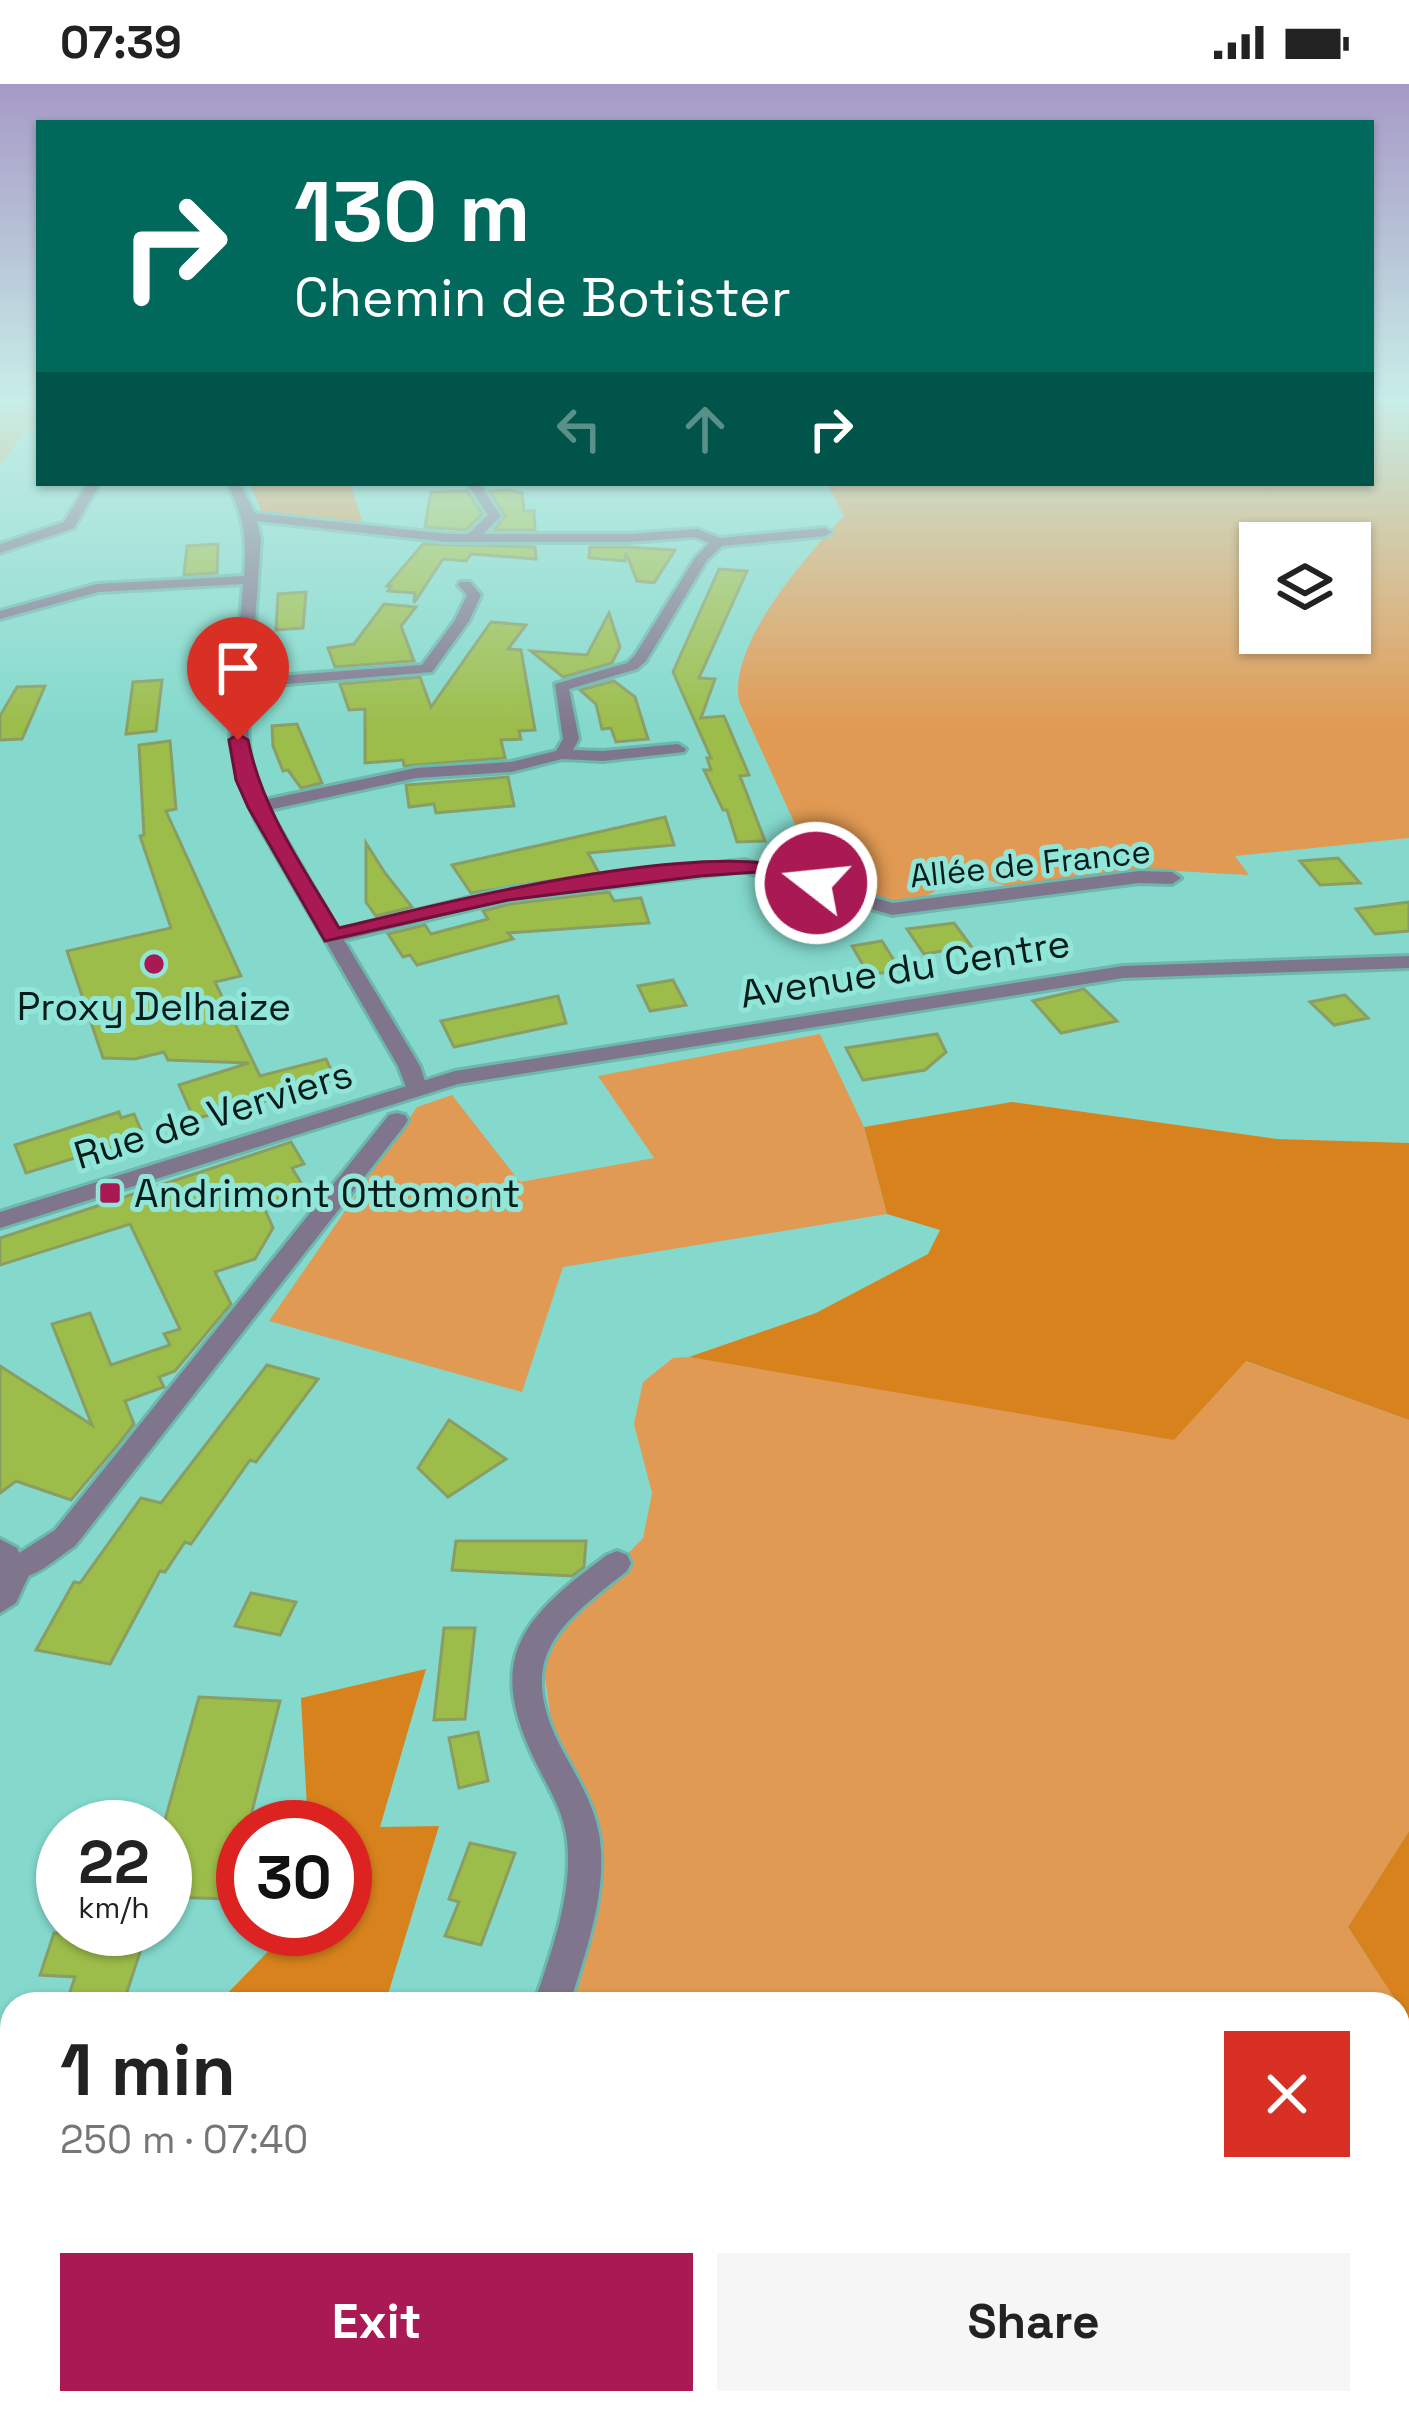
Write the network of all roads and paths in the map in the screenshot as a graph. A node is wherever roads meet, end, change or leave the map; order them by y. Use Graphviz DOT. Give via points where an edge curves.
graph roads {
  1 [pos="76,512"];
  2 [pos="248,512"];
  3 [pos="492,512"];
  4 [pos="250,516"];
  5 [pos="826,532"];
  6 [pos="471,538"];
  7 [pos="718,542"];
  8 [pos="0,549"];
  9 [pos="248,580"];
  10 [pos="465,585"];
  11 [pos="0,615"];
  12 [pos="244,683"];
  13 [pos="678,749"];
  14 [pos="562,754"];
  15 [pos="258,807"];
  16 [pos="1172,878"];
  17 [pos="332,937"];
  18 [pos="1409,962"];
  19 [pos="416,1088"];
  20 [pos="397,1120"];
  21 [pos="0,1217"];
  22 [pos="8,1560"];
  23 [pos="616,1563"];
  24 [pos="0,1601"];
  25 [pos="556,1992"];
  1 -- 8 [label="street" via="68,525"];
  2 -- 4 [label="street"];
  3 -- 6 [label="street"];
  4 -- 6 [label="street"];
  4 -- 9 [label="street"];
  5 -- 7 [label="street"];
  6 -- 7 [label="street" via="697,533"];
  7 -- 14 [label="street" via="641,658 561,687 571,739"];
  9 -- 11 [label="street" via="97,588"];
  9 -- 12 [label="street"];
  10 -- 12 [label="street" via="474,596 427,669"];
  12 -- 15 [label="street" via="238,740"];
  13 -- 14 [label="street"];
  14 -- 15 [label="street" via="511,767 416,773"];
  15 -- 17 [label="street"];
  16 -- 17 [label="street, Allée de France" via="892,909 744,865 508,893"];
  17 -- 19 [label="street"];
  18 -- 19 [label="street, Avenue du Centre" via="1123,972"];
  19 -- 21 [label="street, Rue de Verviers"];
  20 -- 22 [label="street" via="65,1538"];
  22 -- 24 [label="street" via="14,1582"];
  23 -- 25 [label="street" via="545,1619 530,1645 536,1728 581,1823 572,1941"];
}
